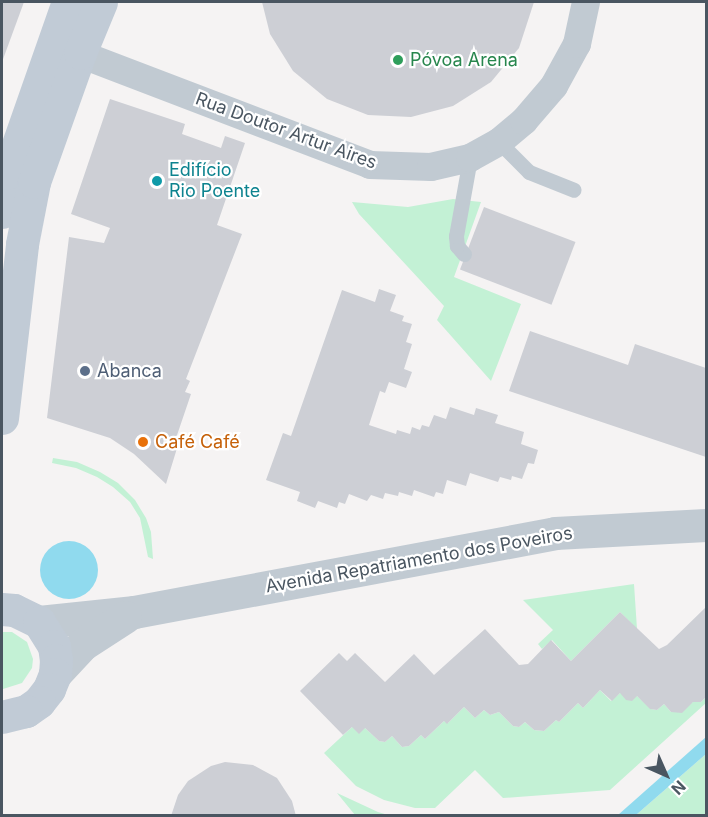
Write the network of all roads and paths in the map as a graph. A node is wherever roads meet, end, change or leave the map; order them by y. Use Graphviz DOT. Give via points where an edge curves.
graph roads {
  1 [pos="68,2"];
  2 [pos="101,2"];
  3 [pos="586,2"];
  4 [pos="66,48"];
  5 [pos="499,142"];
  6 [pos="470,158"];
  7 [pos="574,190"];
  8 [pos="2,212"];
  9 [pos="464,254"];
  10 [pos="2,418"];
  11 [pos="706,525"];
  12 [pos="14,610"];
  13 [pos="134,612"];
  14 [pos="55,674"];
  15 [pos="14,714"];
  16 [pos="2,742"];
  1 -- 4 [label="main road"];
  2 -- 4 [label="main road"];
  3 -- 5 [label="street, Rua Doutor Artur Aires" via="577,44 554,86 524,121"];
  4 -- 6 [label="street, Rua Doutor Artur Aires" via="370,165 431,167"];
  4 -- 8 [label="main road" via="9,173"];
  4 -- 10 [label="main road" via="22,244"];
  5 -- 6 [label="street, Rua Doutor Artur Aires"];
  5 -- 7 [label="lane" via="529,172"];
  6 -- 9 [label="lane" via="456,236 457,246"];
  11 -- 13 [label="street, Avenida Repatriamento dos Poveiros" via="555,532"];
  12 -- 13 [label="street, Avenida Repatriamento dos Poveiros"];
  12 -- 14 [label="main road" via="54,646"];
  13 -- 14 [label="street, Avenida Repatriamento dos Poveiros" via="83,644"];
  14 -- 15 [label="main road" via="39,702"];
  15 -- 16 [label="main road"];
}
